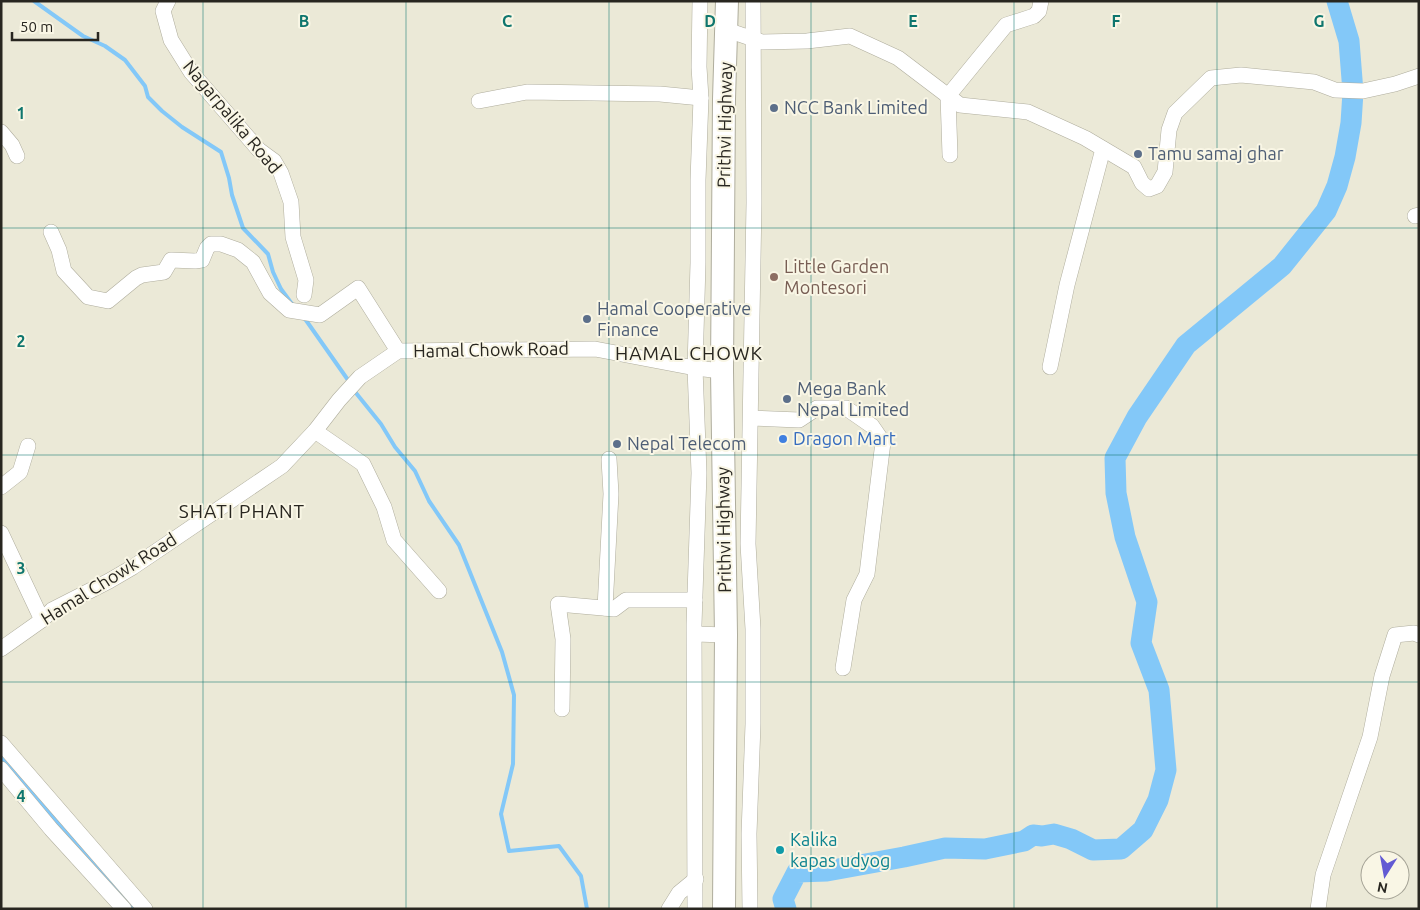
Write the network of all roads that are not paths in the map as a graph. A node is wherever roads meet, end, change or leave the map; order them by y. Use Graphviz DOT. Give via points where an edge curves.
graph roads {
  1 [pos="168,1"];
  2 [pos="700,1"];
  3 [pos="727,1"];
  4 [pos="753,1"];
  5 [pos="1041,1"];
  6 [pos="727,30"];
  7 [pos="754,39"];
  8 [pos="1419,76"];
  9 [pos="948,96"];
  10 [pos="701,98"];
  11 [pos="479,101"];
  12 [pos="1,132"];
  13 [pos="1103,149"];
  14 [pos="17,156"];
  15 [pos="950,156"];
  16 [pos="51,232"];
  17 [pos="304,295"];
  18 [pos="398,351"];
  19 [pos="1050,367"];
  20 [pos="695,368"];
  21 [pos="722,371"];
  22 [pos="751,418"];
  23 [pos="315,431"];
  24 [pos="28,446"];
  25 [pos="609,459"];
  26 [pos="1,487"];
  27 [pos="1,533"];
  28 [pos="439,591"];
  29 [pos="695,600"];
  30 [pos="605,608"];
  31 [pos="42,620"];
  32 [pos="695,634"];
  33 [pos="726,635"];
  34 [pos="1419,635"];
  35 [pos="1,649"];
  36 [pos="843,668"];
  37 [pos="562,709"];
  38 [pos="1,743"];
  39 [pos="1,769"];
  40 [pos="696,879"];
  41 [pos="124,909"];
  42 [pos="145,909"];
  43 [pos="669,909"];
  44 [pos="695,909"];
  45 [pos="724,909"];
  46 [pos="750,909"];
  47 [pos="1318,909"];
  1 -- 17 [label="street, Nagarpalika Road" via="163,11 171,40 190,72 282,172 291,202 293,237 306,280"];
  2 -- 10 [label="street"];
  3 -- 6 [label="highway, Prithvi Highway"];
  4 -- 7 [label="street"];
  5 -- 9 [label="street" via="1034,16 1006,25"];
  6 -- 7 [label="street"];
  6 -- 21 [label="highway, Prithvi Highway"];
  7 -- 9 [label="street" via="762,42 806,41 850,36 898,58"];
  7 -- 22 [label="street"];
  8 -- 13 [label="street" via="1363,91 1336,90 1314,82 1242,75 1211,78 1175,113 1169,130 1165,172 1156,186 1148,189 1134,167"];
  9 -- 13 [label="street" via="960,105 1028,112"];
  9 -- 15 [label="street"];
  10 -- 11 [label="street" via="660,94 527,92"];
  10 -- 20 [label="street"];
  12 -- 14 [label="street"];
  13 -- 19 [label="street" via="1067,285"];
  16 -- 18 [label="street" via="64,271 88,297 108,301 136,278 164,272 171,260 202,260 211,244 218,244 238,250 253,262 270,294 289,310 320,316 358,288"];
  18 -- 20 [label="street, Hamal Chowk Road" via="596,349"];
  18 -- 23 [label="street, Hamal Chowk Road" via="360,377"];
  20 -- 21 [label="street, Hamal Chowk Road"];
  20 -- 29 [label="street" via="699,473"];
  21 -- 33 [label="highway, Prithvi Highway"];
  22 -- 36 [label="street" via="799,420 817,408 846,408 872,426 883,442 867,574 854,600"];
  22 -- 46 [label="street" via="748,544 754,724 749,834"];
  23 -- 28 [label="street" via="363,464 384,507 394,540"];
  23 -- 31 [label="street, Hamal Chowk Road" via="282,466 133,567 52,610"];
  24 -- 26 [label="street" via="20,472"];
  25 -- 30 [label="street" via="611,494"];
  27 -- 31 [label="street"];
  29 -- 30 [label="street" via="626,600 614,608"];
  29 -- 32 [label="street"];
  30 -- 37 [label="street" via="558,604 562,639"];
  31 -- 35 [label="street, Hamal Chowk Road"];
  32 -- 33 [label="street"];
  32 -- 40 [label="street"];
  33 -- 45 [label="highway, Prithvi Highway"];
  34 -- 47 [label="street" via="1395,634 1382,676 1370,737 1323,875"];
  38 -- 42 [label="street"];
  39 -- 41 [label="street" via="50,829"];
  40 -- 43 [label="street" via="679,893"];
  40 -- 44 [label="street"];
}
